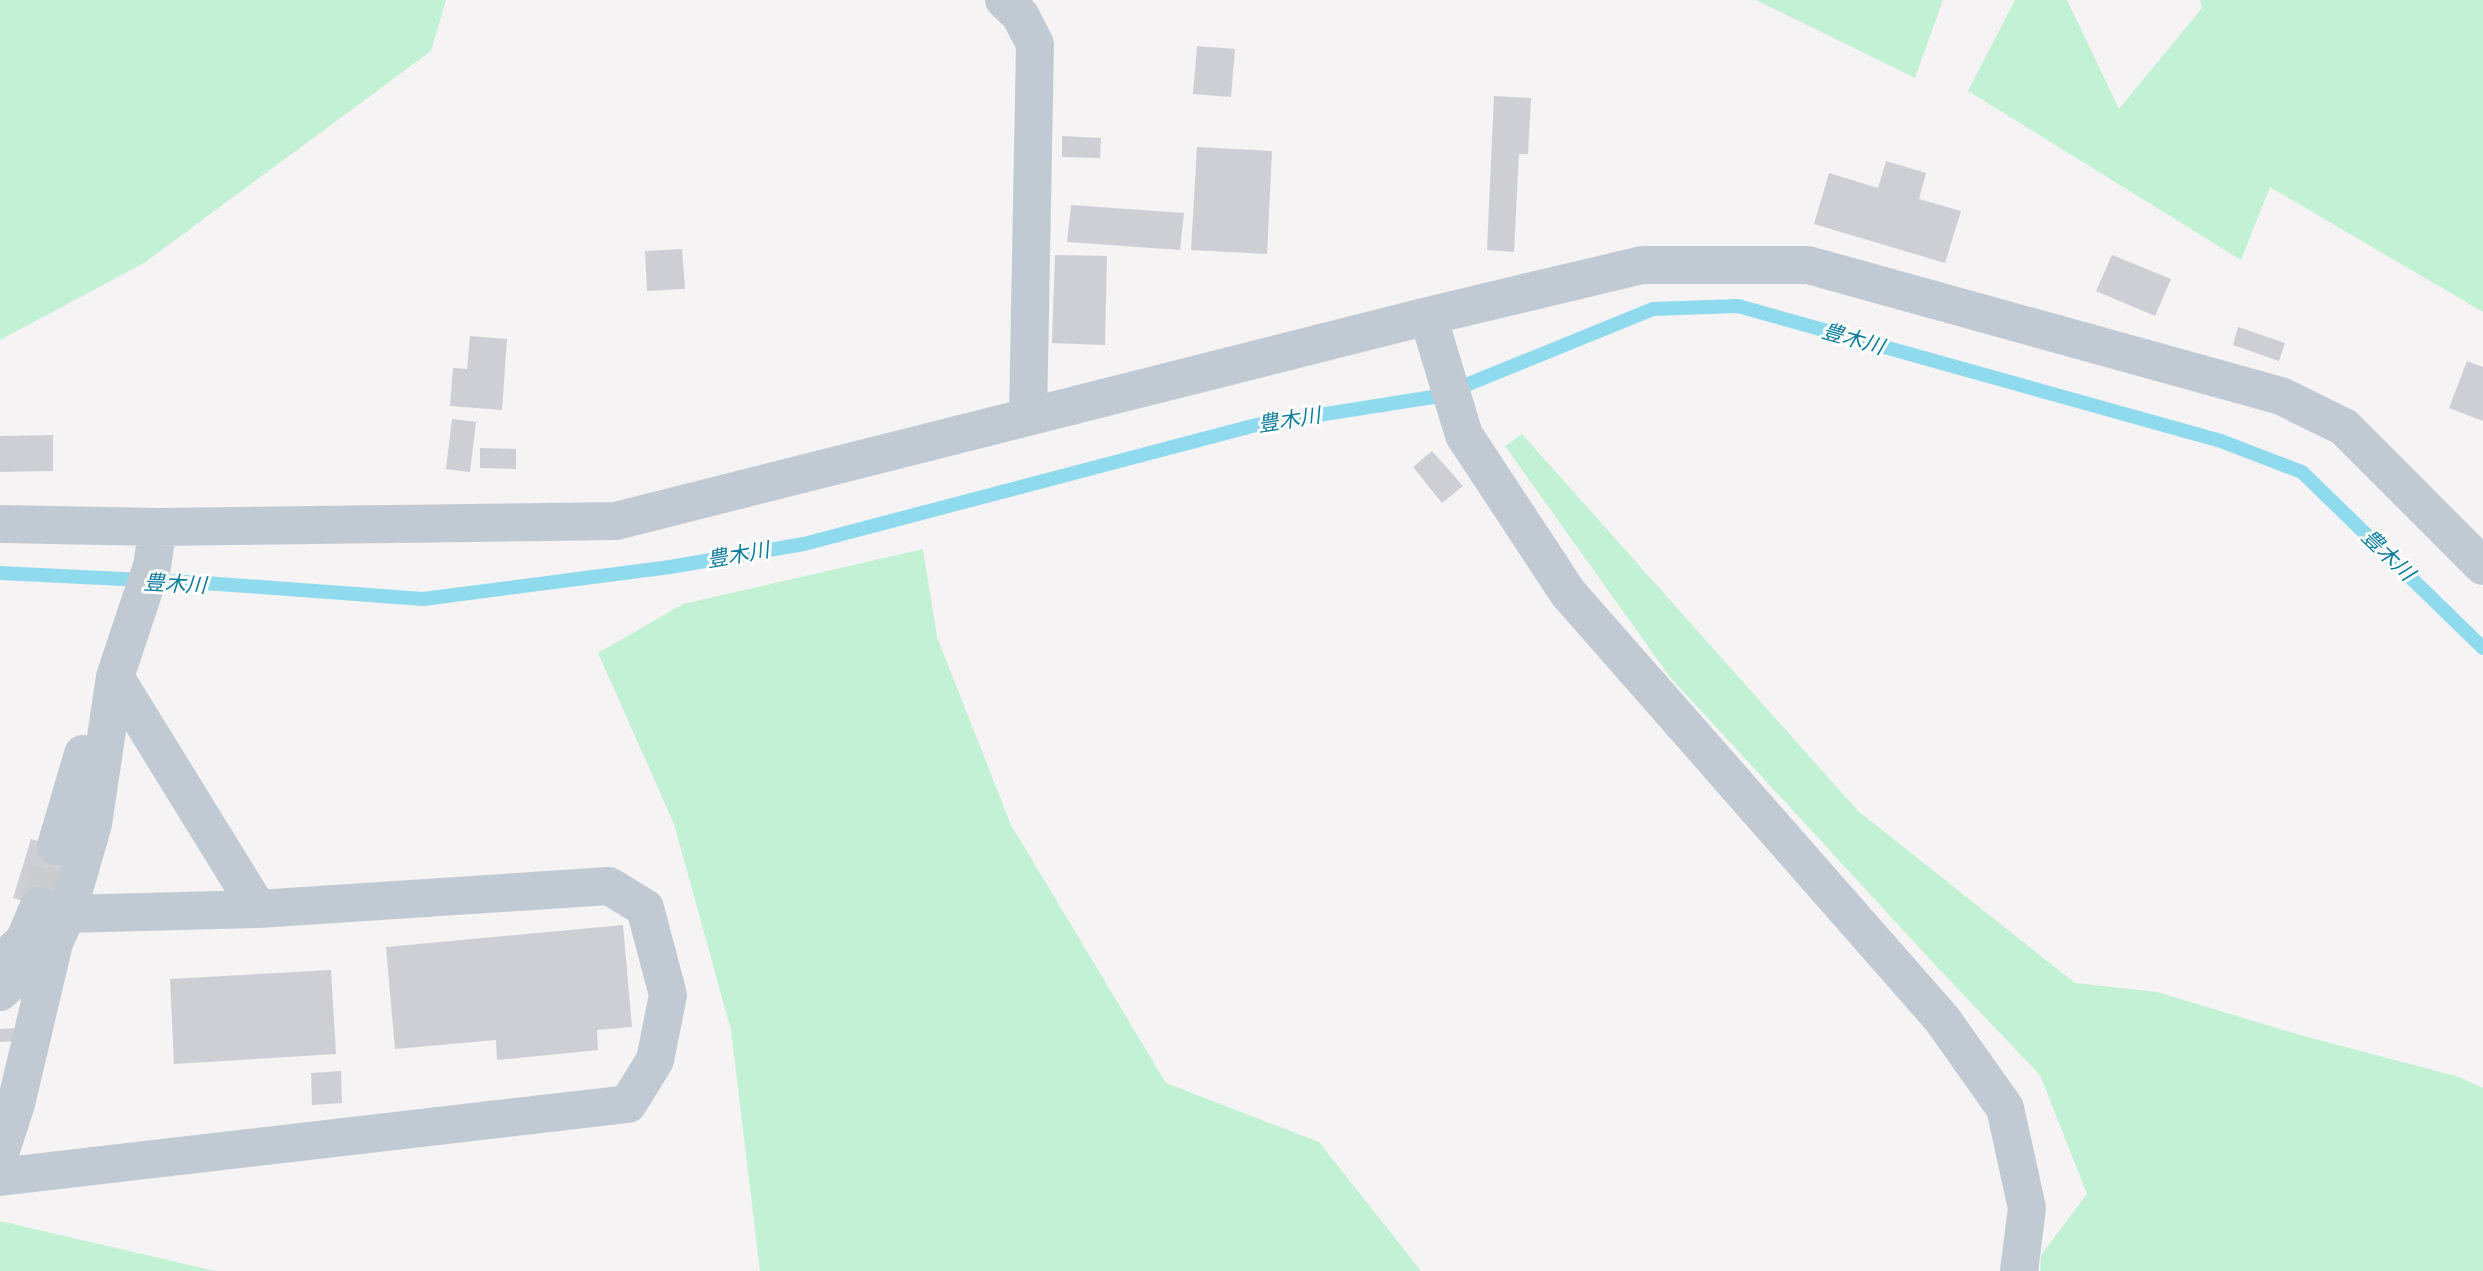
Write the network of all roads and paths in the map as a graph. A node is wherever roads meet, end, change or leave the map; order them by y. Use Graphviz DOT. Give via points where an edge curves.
graph roads {
  1 [pos="1004,0"];
  2 [pos="1428,316"];
  3 [pos="1028,417"];
  4 [pos="0,524"];
  5 [pos="158,527"];
  6 [pos="2483,566"];
  7 [pos="115,677"];
  8 [pos="56,846"];
  9 [pos="258,909"];
  10 [pos="53,921"];
  11 [pos="0,963"];
  12 [pos="0,992"];
  13 [pos="0,1153"];
  14 [pos="0,1177"];
  15 [pos="2020,1271"];
  1 -- 3 [label="street" via="1020,16 1035,44"];
  2 -- 3 [label="street"];
  2 -- 6 [label="street" via="1642,265 1808,265 2281,396 2344,427"];
  2 -- 15 [label="street" via="1464,435 1569,593 1942,1020 2005,1108 2027,1208"];
  3 -- 5 [label="street" via="616,520"];
  4 -- 5 [label="street"];
  5 -- 7 [label="street" via="147,583"];
  7 -- 8 [label="street" via="88,738"];
  7 -- 9 [label="street"];
  7 -- 10 [label="street" via="93,824"];
  9 -- 10 [label="street"];
  9 -- 14 [label="street" via="609,886 645,908 667,995 655,1060 628,1104"];
  10 -- 11 [label="street"];
  10 -- 12 [label="street"];
  10 -- 13 [label="street" via="16,1104"];
}
